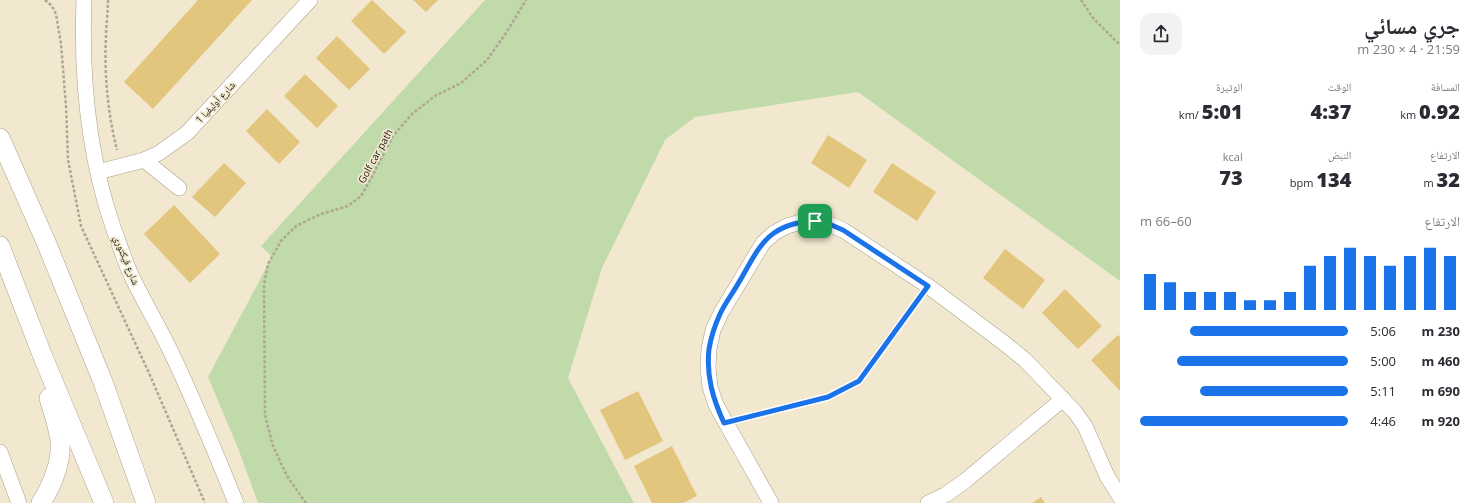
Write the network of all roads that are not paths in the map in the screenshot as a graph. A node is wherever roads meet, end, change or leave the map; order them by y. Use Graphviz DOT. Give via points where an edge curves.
graph roads {
  1 [pos="84,0"];
  2 [pos="310,0"];
  3 [pos="0,138"];
  4 [pos="144,160"];
  5 [pos="98,172"];
  6 [pos="179,188"];
  7 [pos="0,246"];
  8 [pos="43,357"];
  9 [pos="1063,399"];
  10 [pos="0,452"];
  11 [pos="1120,497"];
  12 [pos="19,503"];
  13 [pos="41,503"];
  14 [pos="104,503"];
  15 [pos="146,503"];
  16 [pos="236,503"];
  17 [pos="771,503"];
  18 [pos="928,503"];
  1 -- 5 [label="street, شارع فيكتوري" via="82,37 87,113"];
  2 -- 4 [label="street, شارع أوليفيا 1" via="187,133 159,153"];
  3 -- 15 [label="street" via="103,382"];
  4 -- 5 [label="street, شارع أوليفيا 1"];
  4 -- 6 [label="street"];
  5 -- 16 [label="street, شارع فيكتوري" via="113,225 131,274 206,428"];
  7 -- 8 [label="street"];
  8 -- 13 [label="street" via="49,397 60,440 60,453 54,477"];
  8 -- 14 [label="street"];
  9 -- 11 [label="street" via="1085,426 1107,476"];
  9 -- 17 [label="street" via="1025,360 1004,343 928,286 843,230 815,221 787,226 774,233 764,243 721,312 713,330 709,349 708,368 716,405"];
  9 -- 18 [label="street" via="965,481"];
  10 -- 12 [label="street"];
}
